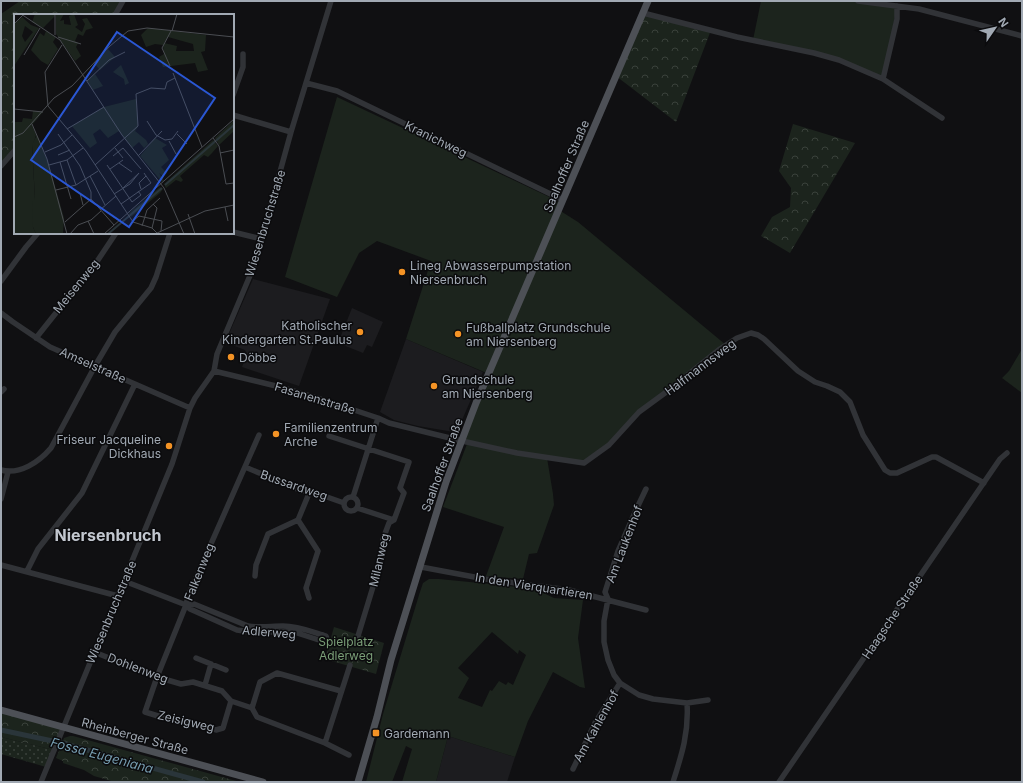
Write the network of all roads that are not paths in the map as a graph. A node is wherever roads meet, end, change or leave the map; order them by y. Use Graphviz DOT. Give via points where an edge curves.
graph roads {
  1 [pos="123,1"];
  2 [pos="331,1"];
  3 [pos="648,1"];
  4 [pos="858,1"];
  5 [pos="897,6"];
  6 [pos="643,13"];
  7 [pos="116,14"];
  8 [pos="1022,36"];
  9 [pos="243,54"];
  10 [pos="882,79"];
  11 [pos="306,83"];
  12 [pos="234,92"];
  13 [pos="234,115"];
  14 [pos="942,118"];
  15 [pos="291,132"];
  16 [pos="14,151"];
  17 [pos="1,166"];
  18 [pos="563,200"];
  19 [pos="234,232"];
  20 [pos="37,234"];
  21 [pos="115,234"];
  22 [pos="170,234"];
  23 [pos="262,239"];
  24 [pos="1,281"];
  25 [pos="1,313"];
  26 [pos="36,338"];
  27 [pos="95,366"];
  28 [pos="214,370"];
  29 [pos="135,384"];
  30 [pos="190,408"];
  31 [pos="378,418"];
  32 [pos="259,435"];
  33 [pos="329,436"];
  34 [pos="462,441"];
  35 [pos="368,449"];
  36 [pos="1007,454"];
  37 [pos="245,467"];
  38 [pos="1,470"];
  39 [pos="8,472"];
  40 [pos="984,483"];
  41 [pos="646,490"];
  42 [pos="310,491"];
  43 [pos="353,497"];
  44 [pos="1,499"];
  45 [pos="344,503"];
  46 [pos="357,508"];
  47 [pos="298,520"];
  48 [pos="394,520"];
  49 [pos="1,565"];
  50 [pos="421,567"];
  51 [pos="27,571"];
  52 [pos="255,576"];
  53 [pos="124,580"];
  54 [pos="118,596"];
  55 [pos="309,598"];
  56 [pos="608,599"];
  57 [pos="186,606"];
  58 [pos="646,610"];
  59 [pos="358,636"];
  60 [pos="94,652"];
  61 [pos="196,658"];
  62 [pos="211,664"];
  63 [pos="350,665"];
  64 [pos="226,670"];
  65 [pos="157,677"];
  66 [pos="620,683"];
  67 [pos="205,685"];
  68 [pos="341,691"];
  69 [pos="708,700"];
  70 [pos="231,702"];
  71 [pos="687,703"];
  72 [pos="252,708"];
  73 [pos="1,710"];
  74 [pos="145,712"];
  75 [pos="64,727"];
  76 [pos="324,743"];
  77 [pos="350,755"];
  78 [pos="573,769"];
  79 [pos="41,782"];
  80 [pos="263,782"];
  81 [pos="358,782"];
  82 [pos="673,782"];
  83 [pos="779,782"];
  1 -- 7 [label="street"];
  2 -- 11 [label="street, Wiesenbruchstraße"];
  3 -- 6 [label="main road, Saalhoffer Straße"];
  4 -- 5 [label="street"];
  5 -- 8 [label="street" via="919,9"];
  5 -- 10 [label="street" via="898,19"];
  6 -- 10 [label="street" via="814,53 839,60"];
  6 -- 18 [label="main road, Saalhoffer Straße"];
  9 -- 12 [label="street" via="243,67"];
  10 -- 14 [label="street"];
  11 -- 15 [label="street, Wiesenbruchstraße"];
  11 -- 18 [label="street, Kranichweg" via="337,92"];
  13 -- 15 [label="street"];
  15 -- 23 [label="street, Wiesenbruchstraße"];
  16 -- 17 [label="street"];
  18 -- 34 [label="main road, Saalhoffer Straße" via="476,402"];
  19 -- 23 [label="street"];
  20 -- 24 [label="street"];
  21 -- 26 [label="street, Meisenweg"];
  22 -- 27 [label="street" via="151,288 115,332"];
  23 -- 28 [label="street, Wiesenbruchstraße" via="249,278 217,354"];
  25 -- 26 [label="street, Amselstraße"];
  26 -- 27 [label="street, Amselstraße" via="50,347"];
  27 -- 29 [label="street, Amselstraße"];
  27 -- 39 [label="street" via="51,448 34,464"];
  28 -- 30 [label="street, Wiesenbruchstraße"];
  28 -- 31 [label="street, Fasanenstraße" via="280,387"];
  29 -- 30 [label="street, Amselstraße"];
  29 -- 51 [label="street" via="82,493 38,549"];
  30 -- 53 [label="street, Wiesenbruchstraße" via="172,464"];
  31 -- 34 [label="street, Fasanenstraße"];
  31 -- 35 [label="street"];
  32 -- 37 [label="street, Falkenweg"];
  33 -- 35 [label="street"];
  34 -- 40 [label="street, Halfmannsweg" via="584,463 609,444 638,412 720,349 751,333 764,339 798,371 815,382 840,392 850,402 863,435 885,470 897,473 936,457"];
  34 -- 50 [label="main road, Saalhoffer Straße" via="443,491"];
  35 -- 43 [label="street"];
  35 -- 48 [label="street, Milanweg" via="409,462 400,488 404,494"];
  36 -- 40 [label="street, Haagsche Straße" via="1000,459"];
  37 -- 42 [label="street, Bussardweg" via="302,491"];
  37 -- 57 [label="street, Falkenweg" via="188,596"];
  38 -- 39 [label="street"];
  39 -- 44 [label="street"];
  40 -- 83 [label="street, Haagsche Straße"];
  41 -- 56 [label="street, Am Laukenhof" via="618,551 605,592"];
  42 -- 45 [label="street, Bussardweg"];
  42 -- 47 [label="street"];
  43 -- 45 [label="street" via="347,497"];
  43 -- 46 [label="street" via="357,500"];
  45 -- 46 [label="street" via="349,510"];
  46 -- 48 [label="street"];
  47 -- 52 [label="street" via="268,534 256,564"];
  47 -- 55 [label="street" via="318,551 306,588"];
  48 -- 59 [label="street, Milanweg" via="388,523 383,539 383,554"];
  49 -- 51 [label="street"];
  50 -- 56 [label="street, In den Vierquartieren" via="485,579 558,588"];
  50 -- 81 [label="main road, Saalhoffer Straße" via="391,660"];
  51 -- 54 [label="street"];
  53 -- 54 [label="street, Wiesenbruchstraße"];
  53 -- 57 [label="street, Adlerweg"];
  54 -- 60 [label="street, Wiesenbruchstraße"];
  56 -- 58 [label="street, In den Vierquartieren"];
  56 -- 66 [label="street, Am Laukenhof" via="604,642 608,660"];
  57 -- 57 [label="street, Adlerweg" via="237,630 294,632 322,641 327,639 326,636 296,627 248,626 194,604"];
  57 -- 65 [label="street, Falkenweg"];
  60 -- 65 [label="street, Dohlenweg"];
  60 -- 75 [label="street, Wiesenbruchstraße"];
  61 -- 62 [label="street"];
  62 -- 64 [label="street"];
  62 -- 67 [label="street"];
  63 -- 68 [label="street"];
  65 -- 67 [label="street, Dohlenweg" via="181,684 193,682"];
  65 -- 74 [label="street, Falkenweg"];
  66 -- 71 [label="street" via="639,695"];
  66 -- 78 [label="street, Am Kahlenhof" via="595,724"];
  67 -- 70 [label="street, Dohlenweg" via="222,691"];
  68 -- 72 [label="street" via="277,673 260,682"];
  68 -- 76 [label="street"];
  69 -- 71 [label="street"];
  70 -- 72 [label="street, Dohlenweg"];
  70 -- 74 [label="street, Zeisigweg" via="223,728 216,730"];
  71 -- 82 [label="street" via="687,736"];
  72 -- 76 [label="street, Dohlenweg" via="257,717"];
  73 -- 75 [label="main road, Rheinberger Straße"];
  75 -- 79 [label="street, Wiesenbruchstraße"];
  75 -- 80 [label="main road, Rheinberger Straße"];
  76 -- 77 [label="street, Dohlenweg"];
}
